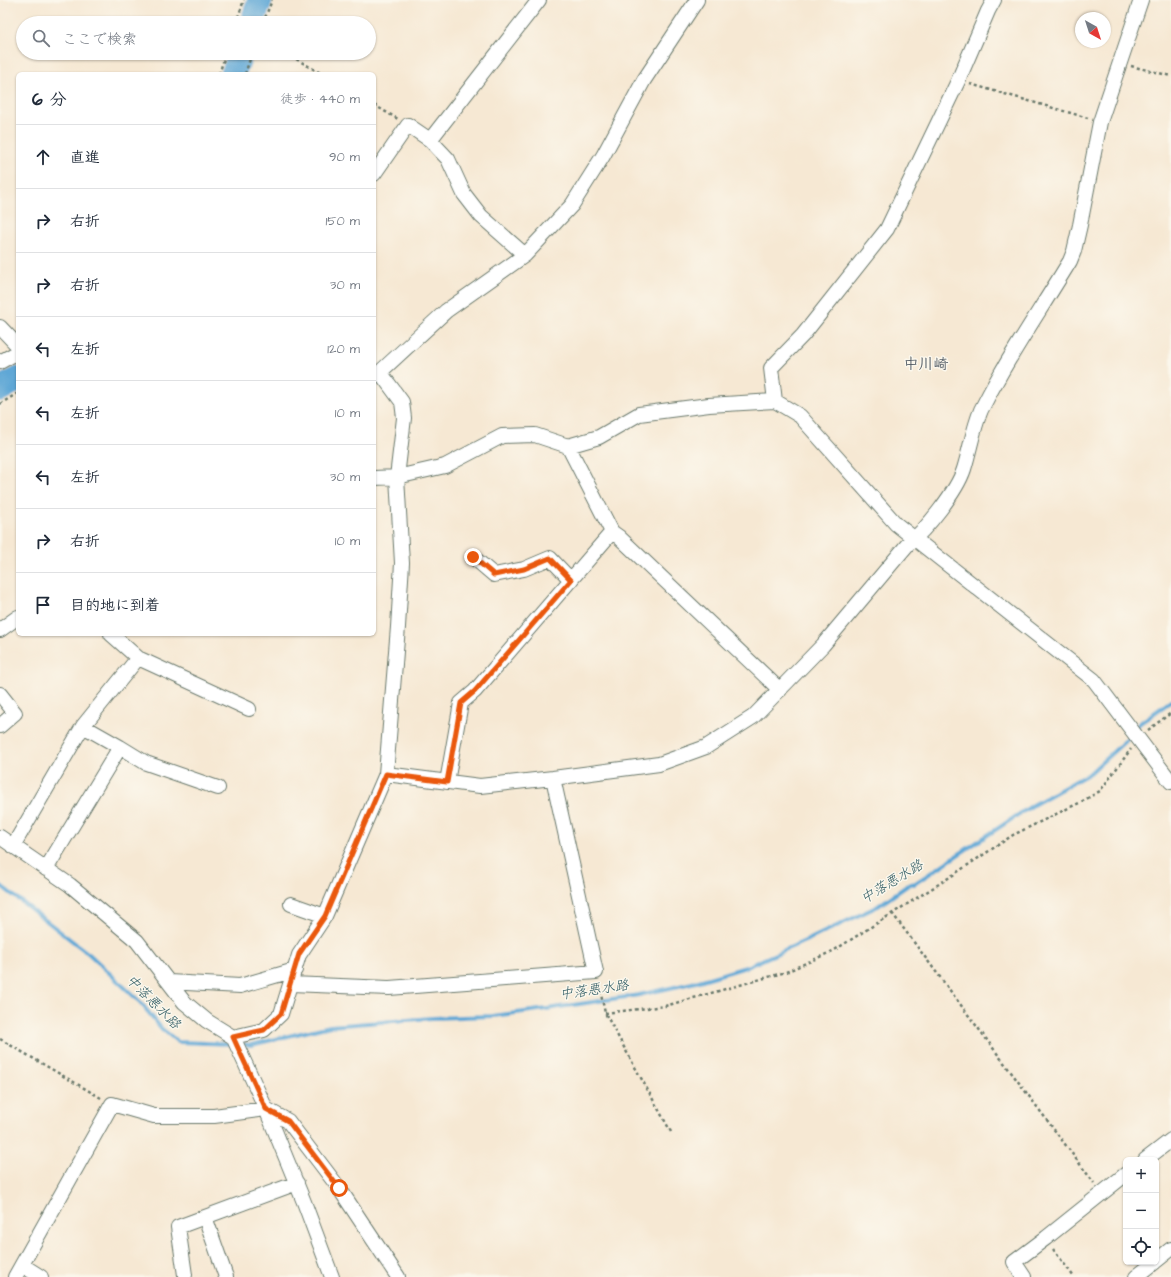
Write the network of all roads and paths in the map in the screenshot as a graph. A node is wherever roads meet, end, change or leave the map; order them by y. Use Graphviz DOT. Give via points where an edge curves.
graph roads {
  1 [pos="244,0"];
  2 [pos="272,0"];
  3 [pos="539,0"];
  4 [pos="697,0"];
  5 [pos="994,0"];
  6 [pos="1141,0"];
  7 [pos="238,16"];
  8 [pos="266,16"];
  9 [pos="224,60"];
  10 [pos="250,60"];
  11 [pos="298,60"];
  12 [pos="1119,62"];
  13 [pos="220,72"];
  14 [pos="246,72"];
  15 [pos="319,72"];
  16 [pos="1171,76"];
  17 [pos="958,81"];
  18 [pos="376,106"];
  19 [pos="1100,122"];
  20 [pos="408,125"];
  21 [pos="430,140"];
  22 [pos="376,171"];
  23 [pos="525,255"];
  24 [pos="0,328"];
  25 [pos="16,344"];
  26 [pos="16,353"];
  27 [pos="0,362"];
  28 [pos="377,374"];
  29 [pos="16,395"];
  30 [pos="775,401"];
  31 [pos="0,404"];
  32 [pos="568,446"];
  33 [pos="397,477"];
  34 [pos="376,478"];
  35 [pos="612,532"];
  36 [pos="915,539"];
  37 [pos="473,557"];
  38 [pos="571,580"];
  39 [pos="16,618"];
  40 [pos="0,630"];
  41 [pos="113,636"];
  42 [pos="138,658"];
  43 [pos="780,690"];
  44 [pos="0,694"];
  45 [pos="249,709"];
  46 [pos="1171,712"];
  47 [pos="0,726"];
  48 [pos="83,726"];
  49 [pos="1138,740"];
  50 [pos="120,747"];
  51 [pos="386,774"];
  52 [pos="553,778"];
  53 [pos="447,782"];
  54 [pos="1171,782"];
  55 [pos="218,788"];
  56 [pos="0,837"];
  57 [pos="13,846"];
  58 [pos="46,869"];
  59 [pos="291,904"];
  60 [pos="892,913"];
  61 [pos="325,916"];
  62 [pos="596,972"];
  63 [pos="293,977"];
  64 [pos="169,982"];
  65 [pos="605,1014"];
  66 [pos="233,1037"];
  67 [pos="0,1039"];
  68 [pos="112,1104"];
  69 [pos="266,1109"];
  70 [pos="671,1132"];
  71 [pos="1171,1140"];
  72 [pos="1148,1157"];
  73 [pos="1123,1176"];
  74 [pos="296,1183"];
  75 [pos="1102,1192"];
  76 [pos="205,1217"];
  77 [pos="1046,1238"];
  78 [pos="1171,1249"];
  79 [pos="1159,1259"];
  80 [pos="1151,1265"];
  81 [pos="18,1271"];
  82 [pos="185,1275"];
  83 [pos="41,1277"];
  84 [pos="226,1277"];
  85 [pos="332,1277"];
  86 [pos="398,1277"];
  87 [pos="1024,1277"];
  88 [pos="1074,1277"];
  89 [pos="1136,1277"];
  1 -- 7 [label="path"];
  2 -- 8 [label="path"];
  3 -- 21 [label="street"];
  4 -- 23 [label="street" via="644,80 603,156 572,206"];
  5 -- 17 [label="street"];
  6 -- 12 [label="street"];
  9 -- 13 [label="path"];
  10 -- 14 [label="path"];
  11 -- 15 [label="path"];
  12 -- 16 [label="path"];
  12 -- 19 [label="street"];
  17 -- 19 [label="path"];
  17 -- 30 [label="street" via="887,229 803,335 771,368"];
  18 -- 20 [label="path"];
  19 -- 36 [label="street" via="1080,225 1070,261 1016,347 981,410 959,481"];
  20 -- 21 [label="street"];
  20 -- 22 [label="street"];
  21 -- 23 [label="street" via="448,159 464,194 481,216"];
  23 -- 28 [label="street" via="446,311"];
  24 -- 25 [label="street"];
  26 -- 27 [label="street"];
  28 -- 33 [label="street" via="402,402 404,418"];
  29 -- 31 [label="path"];
  30 -- 32 [label="street" via="639,414 599,437"];
  30 -- 36 [label="street" via="800,416 896,524"];
  32 -- 33 [label="street" via="535,435 502,436 444,466"];
  32 -- 35 [label="street"];
  33 -- 34 [label="street"];
  33 -- 51 [label="street" via="402,563"];
  35 -- 38 [label="street"];
  35 -- 43 [label="street"];
  36 -- 43 [label="street" via="908,544 824,645"];
  36 -- 49 [label="street" via="1094,680"];
  37 -- 38 [label="street" via="494,575 524,569 550,558"];
  38 -- 53 [label="street" via="475,691 461,703"];
  39 -- 40 [label="street"];
  41 -- 42 [label="street"];
  42 -- 45 [label="street"];
  42 -- 48 [label="street"];
  43 -- 52 [label="street" via="754,717 706,747 659,764"];
  44 -- 47 [label="street" via="15,713"];
  46 -- 49 [label="path"];
  48 -- 50 [label="street"];
  48 -- 57 [label="street"];
  49 -- 54 [label="street"];
  49 -- 60 [label="path" via="1100,791 1013,835"];
  50 -- 55 [label="street" via="146,763"];
  50 -- 58 [label="street"];
  51 -- 53 [label="street"];
  51 -- 61 [label="street"];
  52 -- 53 [label="street" via="480,786"];
  52 -- 62 [label="street"];
  56 -- 57 [label="street"];
  57 -- 58 [label="street"];
  58 -- 64 [label="street" via="70,885 137,941"];
  59 -- 61 [label="street"];
  60 -- 65 [label="path" via="833,951 786,972 665,1006"];
  60 -- 75 [label="path"];
  61 -- 63 [label="street" via="299,954"];
  62 -- 63 [label="street" via="389,988"];
  62 -- 65 [label="path"];
  63 -- 64 [label="street" via="240,986"];
  63 -- 66 [label="street" via="281,1014 264,1030"];
  64 -- 66 [label="street" via="184,1002 207,1021"];
  65 -- 70 [label="path"];
  66 -- 69 [label="street"];
  67 -- 68 [label="path"];
  68 -- 69 [label="street" via="154,1116 214,1116"];
  68 -- 81 [label="street"];
  69 -- 74 [label="street"];
  69 -- 86 [label="street" via="288,1121 339,1188"];
  71 -- 72 [label="street"];
  73 -- 75 [label="street"];
  74 -- 76 [label="street"];
  74 -- 85 [label="street"];
  75 -- 77 [label="street"];
  76 -- 82 [label="street" via="178,1227"];
  76 -- 84 [label="street"];
  77 -- 87 [label="street" via="1014,1262"];
  77 -- 88 [label="path"];
  78 -- 79 [label="street"];
  80 -- 89 [label="street"];
  81 -- 83 [label="street"];
}
